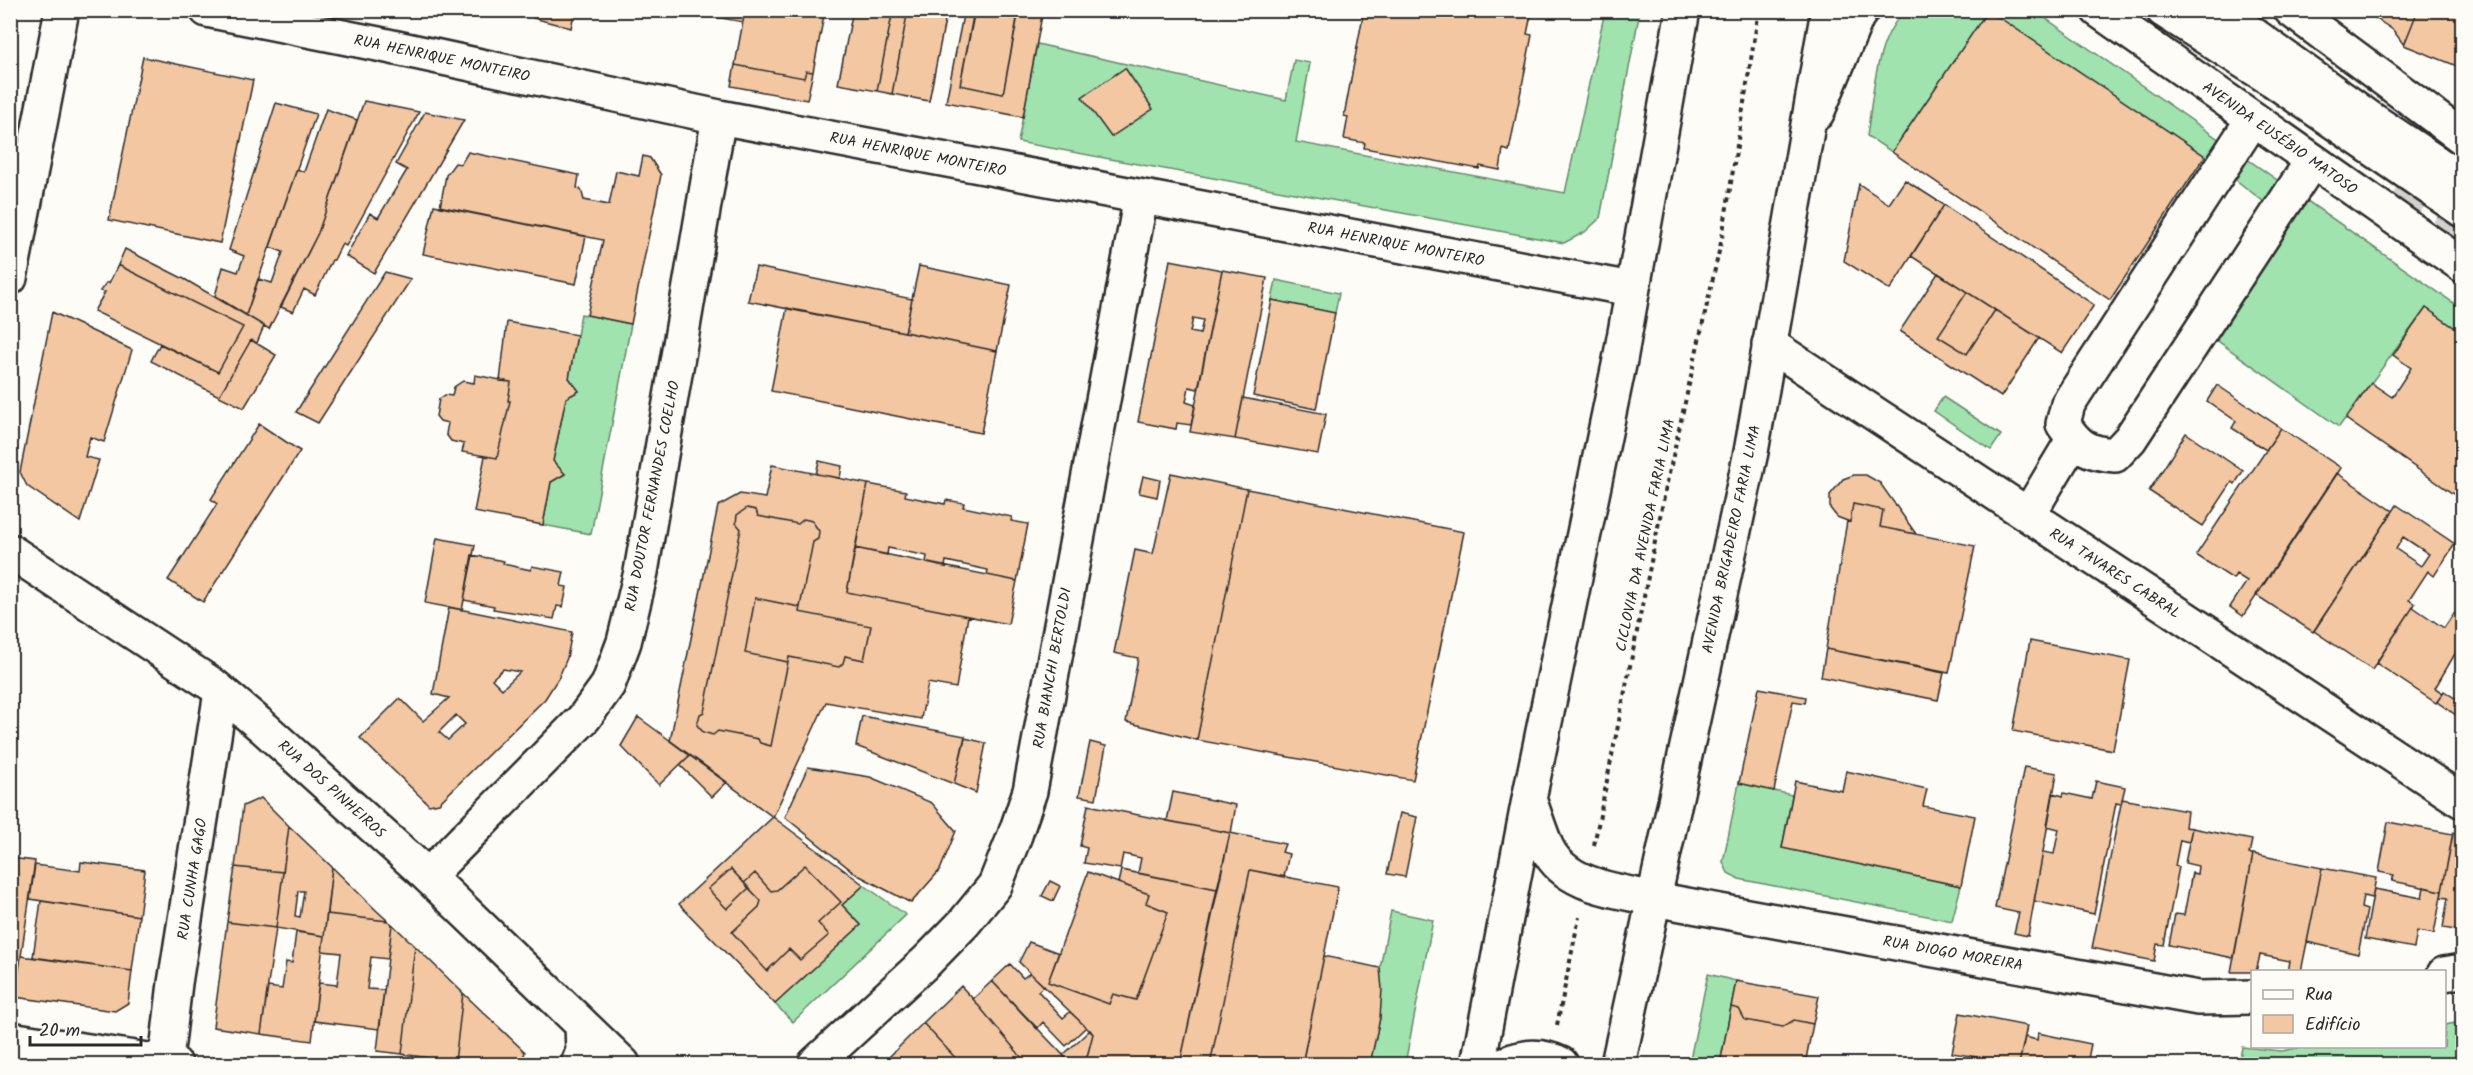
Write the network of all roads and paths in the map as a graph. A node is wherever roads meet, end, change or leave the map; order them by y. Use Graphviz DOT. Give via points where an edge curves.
graph roads {
  1 [pos="62,10"];
  2 [pos="207,10"];
  3 [pos="1683,10"];
  4 [pos="1759,10"];
  5 [pos="1828,10"];
  6 [pos="1862,10"];
  7 [pos="2098,10"];
  8 [pos="2163,10"];
  9 [pos="2219,10"];
  10 [pos="2291,10"];
  11 [pos="719,117"];
  12 [pos="2253,119"];
  13 [pos="2463,137"];
  14 [pos="1803,145"];
  15 [pos="2312,161"];
  16 [pos="2463,180"];
  17 [pos="1141,196"];
  18 [pos="2463,210"];
  19 [pos="2463,265"];
  20 [pos="10,278"];
  21 [pos="1631,289"];
  22 [pos="1768,344"];
  23 [pos="2073,440"];
  24 [pos="2028,515"];
  25 [pos="10,551"];
  26 [pos="221,692"];
  27 [pos="1529,799"];
  28 [pos="2463,801"];
  29 [pos="428,876"];
  30 [pos="1586,883"];
  31 [pos="1654,899"];
  32 [pos="2463,971"];
  33 [pos="2446,974"];
  34 [pos="2251,998"];
  35 [pos="582,1024"];
  36 [pos="10,1039"];
  37 [pos="1556,1062"];
  38 [pos="166,1064"];
  39 [pos="578,1065"];
  40 [pos="623,1065"];
  41 [pos="815,1065"];
  42 [pos="1478,1065"];
  43 [pos="1504,1065"];
  44 [pos="1618,1065"];
  1 -- 20 [label="main road"];
  2 -- 11 [label="main road, RUA HENRIQUE MONTEIRO"];
  3 -- 21 [label="main road"];
  4 -- 30 [label="path, CICLOVIA DA AVENIDA FARIA LIMA" via="1722,237 1666,487"];
  5 -- 14 [label="main road, AVENIDA BRIGADEIRO FARIA LIMA"];
  6 -- 14 [label="main road"];
  7 -- 12 [label="main road, AVENIDA EUSÉBIO MATOSO"];
  8 -- 18 [label="main road"];
  9 -- 16 [label="main road"];
  10 -- 13 [label="main road"];
  11 -- 17 [label="main road, RUA HENRIQUE MONTEIRO"];
  11 -- 29 [label="main road, RUA DOUTOR FERNANDES COELHO" via="641,572 624,642 608,685 584,717"];
  12 -- 15 [label="main road, AVENIDA EUSÉBIO MATOSO"];
  12 -- 23 [label="main road" via="2068,404 2063,424"];
  14 -- 22 [label="main road, AVENIDA BRIGADEIRO FARIA LIMA"];
  15 -- 19 [label="main road, AVENIDA EUSÉBIO MATOSO"];
  15 -- 23 [label="main road" via="2130,438 2115,455 2095,454"];
  17 -- 21 [label="main road, RUA HENRIQUE MONTEIRO"];
  17 -- 41 [label="main road, RUA BIANCHI BERTOLDI" via="1030,791 1016,835 994,885 964,923"];
  21 -- 27 [label="main road"];
  22 -- 24 [label="main road, RUA TAVARES CABRAL"];
  22 -- 31 [label="main road, AVENIDA BRIGADEIRO FARIA LIMA" via="1749,461"];
  23 -- 24 [label="main road"];
  24 -- 28 [label="main road, RUA TAVARES CABRAL"];
  25 -- 26 [label="main road, RUA DOS PINHEIROS"];
  26 -- 29 [label="main road, RUA DOS PINHEIROS"];
  26 -- 38 [label="main road, RUA CUNHA GAGO" via="175,982"];
  27 -- 30 [label="main road" via="1548,850 1563,869"];
  27 -- 42 [label="main road"];
  29 -- 35 [label="main road, RUA DOS PINHEIROS"];
  30 -- 31 [label="main road, RUA DIOGO MOREIRA"];
  30 -- 37 [label="path, CICLOVIA DA AVENIDA FARIA LIMA"];
  31 -- 34 [label="main road, RUA DIOGO MOREIRA" via="2198,998"];
  31 -- 44 [label="main road, AVENIDA BRIGADEIRO FARIA LIMA"];
  32 -- 33 [label="main road"];
  35 -- 39 [label="main road" via="583,1051"];
  35 -- 40 [label="main road, RUA DOS PINHEIROS"];
  36 -- 38 [label="main road"];
  37 -- 43 [label="main road" via="1539,1056"];
}
